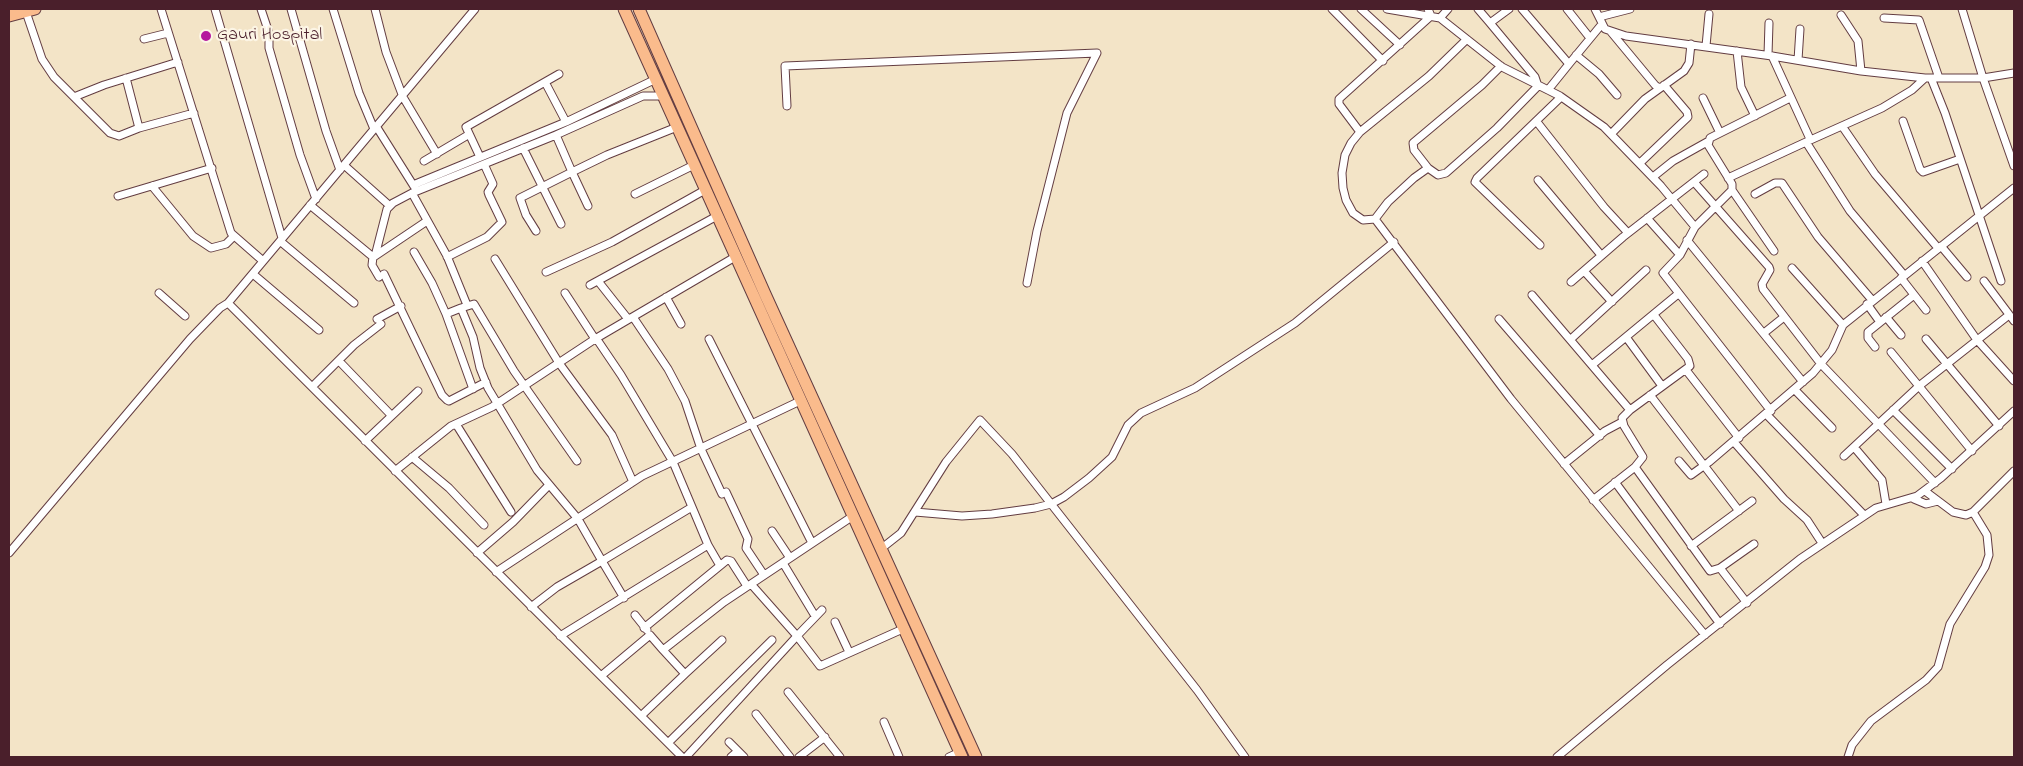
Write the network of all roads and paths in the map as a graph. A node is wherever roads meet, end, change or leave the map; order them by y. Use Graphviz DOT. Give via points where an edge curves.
graph roads {
  1 [pos="161,9"];
  2 [pos="215,9"];
  3 [pos="262,9"];
  4 [pos="291,9"];
  5 [pos="333,9"];
  6 [pos="375,9"];
  7 [pos="475,9"];
  8 [pos="624,9"];
  9 [pos="640,9"];
  10 [pos="1332,9"];
  11 [pos="1361,9"];
  12 [pos="1387,9"];
  13 [pos="1428,9"];
  14 [pos="1448,9"];
  15 [pos="1478,9"];
  16 [pos="1509,9"];
  17 [pos="1522,9"];
  18 [pos="1567,9"];
  19 [pos="1595,9"];
  20 [pos="1630,9"];
  21 [pos="1962,9"];
  22 [pos="29,10"];
  23 [pos="1709,14"];
  24 [pos="1841,15"];
  25 [pos="9,16"];
  26 [pos="1432,16"];
  27 [pos="1440,18"];
  28 [pos="1884,18"];
  29 [pos="1600,21"];
  30 [pos="1490,23"];
  31 [pos="1769,23"];
  32 [pos="1800,30"];
  33 [pos="1611,32"];
  34 [pos="168,33"];
  35 [pos="1590,38"];
  36 [pos="144,39"];
  37 [pos="1466,40"];
  38 [pos="1691,44"];
  39 [pos="1400,46"];
  40 [pos="1706,46"];
  41 [pos="1737,51"];
  42 [pos="1576,54"];
  43 [pos="1770,55"];
  44 [pos="1798,60"];
  45 [pos="1383,61"];
  46 [pos="178,62"];
  47 [pos="1568,64"];
  48 [pos="1501,66"];
  49 [pos="1861,72"];
  50 [pos="2014,73"];
  51 [pos="559,74"];
  52 [pos="126,78"];
  53 [pos="1928,78"];
  54 [pos="1939,78"];
  55 [pos="1983,78"];
  56 [pos="656,79"];
  57 [pos="545,82"];
  58 [pos="1538,86"];
  59 [pos="1662,86"];
  60 [pos="1548,90"];
  61 [pos="1617,94"];
  62 [pos="663,96"];
  63 [pos="74,97"];
  64 [pos="403,97"];
  65 [pos="1561,97"];
  66 [pos="1703,98"];
  67 [pos="1790,98"];
  68 [pos="787,106"];
  69 [pos="194,113"];
  70 [pos="1755,116"];
  71 [pos="1903,121"];
  72 [pos="566,122"];
  73 [pos="1537,122"];
  74 [pos="1842,126"];
  75 [pos="677,127"];
  76 [pos="139,128"];
  77 [pos="375,128"];
  78 [pos="1360,132"];
  79 [pos="1720,133"];
  80 [pos="1611,134"];
  81 [pos="468,135"];
  82 [pos="556,135"];
  83 [pos="1808,140"];
  84 [pos="1708,142"];
  85 [pos="523,148"];
  86 [pos="437,154"];
  87 [pos="1960,159"];
  88 [pos="424,161"];
  89 [pos="476,161"];
  90 [pos="1640,163"];
  91 [pos="484,164"];
  92 [pos="694,165"];
  93 [pos="2014,166"];
  94 [pos="342,167"];
  95 [pos="212,168"];
  96 [pos="1428,168"];
  97 [pos="572,172"];
  98 [pos="1704,174"];
  99 [pos="1653,177"];
  100 [pos="1728,178"];
  101 [pos="1538,180"];
  102 [pos="1694,182"];
  103 [pos="152,186"];
  104 [pos="542,187"];
  105 [pos="2014,188"];
  106 [pos="414,189"];
  107 [pos="705,190"];
  108 [pos="1732,190"];
  109 [pos="635,194"];
  110 [pos="1755,194"];
  111 [pos="118,196"];
  112 [pos="316,199"];
  113 [pos="1672,199"];
  114 [pos="310,205"];
  115 [pos="390,206"];
  116 [pos="588,206"];
  117 [pos="1716,207"];
  118 [pos="1980,214"];
  119 [pos="717,216"];
  120 [pos="1647,218"];
  121 [pos="1375,219"];
  122 [pos="427,221"];
  123 [pos="561,224"];
  124 [pos="1695,227"];
  125 [pos="536,231"];
  126 [pos="1628,233"];
  127 [pos="234,236"];
  128 [pos="281,240"];
  129 [pos="1687,240"];
  130 [pos="1394,242"];
  131 [pos="1540,245"];
  132 [pos="1940,247"];
  133 [pos="1774,251"];
  134 [pos="414,252"];
  135 [pos="1601,255"];
  136 [pos="1680,255"];
  137 [pos="374,257"];
  138 [pos="447,257"];
  139 [pos="735,257"];
  140 [pos="495,259"];
  141 [pos="263,261"];
  142 [pos="1922,261"];
  143 [pos="1792,268"];
  144 [pos="1646,270"];
  145 [pos="1584,271"];
  146 [pos="546,272"];
  147 [pos="253,274"];
  148 [pos="1903,276"];
  149 [pos="1967,277"];
  150 [pos="598,281"];
  151 [pos="1984,281"];
  152 [pos="1571,282"];
  153 [pos="2001,282"];
  154 [pos="1027,283"];
  155 [pos="590,285"];
  156 [pos="159,293"];
  157 [pos="565,293"];
  158 [pos="1678,294"];
  159 [pos="1532,295"];
  160 [pos="1914,295"];
  161 [pos="666,298"];
  162 [pos="1612,302"];
  163 [pos="1869,302"];
  164 [pos="228,303"];
  165 [pos="354,303"];
  166 [pos="401,306"];
  167 [pos="464,306"];
  168 [pos="1926,310"];
  169 [pos="446,314"];
  170 [pos="1654,315"];
  171 [pos="2009,315"];
  172 [pos="185,316"];
  173 [pos="633,317"];
  174 [pos="1500,318"];
  175 [pos="1784,318"];
  176 [pos="1883,320"];
  177 [pos="2014,321"];
  178 [pos="681,324"];
  179 [pos="1843,325"];
  180 [pos="319,330"];
  181 [pos="1764,333"];
  182 [pos="1901,335"];
  183 [pos="1626,337"];
  184 [pos="595,339"];
  185 [pos="709,339"];
  186 [pos="1570,339"];
  187 [pos="1926,339"];
  188 [pos="1977,340"];
  189 [pos="1875,346"];
  190 [pos="1891,352"];
  191 [pos="339,361"];
  192 [pos="559,363"];
  193 [pos="1821,364"];
  194 [pos="1592,365"];
  195 [pos="1946,365"];
  196 [pos="1686,370"];
  197 [pos="2014,381"];
  198 [pos="486,382"];
  199 [pos="1803,382"];
  200 [pos="524,386"];
  201 [pos="1662,386"];
  202 [pos="1919,386"];
  203 [pos="312,387"];
  204 [pos="474,389"];
  205 [pos="1795,390"];
  206 [pos="418,392"];
  207 [pos="1650,395"];
  208 [pos="800,401"];
  209 [pos="498,404"];
  210 [pos="1630,410"];
  211 [pos="1892,410"];
  212 [pos="2014,411"];
  213 [pos="1769,413"];
  214 [pos="391,416"];
  215 [pos="1622,422"];
  216 [pos="753,423"];
  217 [pos="456,424"];
  218 [pos="1878,425"];
  219 [pos="1999,426"];
  220 [pos="1832,428"];
  221 [pos="1600,436"];
  222 [pos="1736,440"];
  223 [pos="365,441"];
  224 [pos="1854,448"];
  225 [pos="701,449"];
  226 [pos="1972,451"];
  227 [pos="1844,456"];
  228 [pos="412,457"];
  229 [pos="578,461"];
  230 [pos="1679,461"];
  231 [pos="672,462"];
  232 [pos="1564,464"];
  233 [pos="1635,467"];
  234 [pos="1703,467"];
  235 [pos="1952,469"];
  236 [pos="395,471"];
  237 [pos="2014,471"];
  238 [pos="633,482"];
  239 [pos="1616,482"];
  240 [pos="1935,483"];
  241 [pos="549,485"];
  242 [pos="1925,491"];
  243 [pos="1914,499"];
  244 [pos="1593,500"];
  245 [pos="1752,501"];
  246 [pos="1938,502"];
  247 [pos="1051,504"];
  248 [pos="1886,504"];
  249 [pos="692,507"];
  250 [pos="1739,511"];
  251 [pos="511,512"];
  252 [pos="915,512"];
  253 [pos="1973,512"];
  254 [pos="1864,515"];
  255 [pos="853,516"];
  256 [pos="578,518"];
  257 [pos="484,525"];
  258 [pos="772,531"];
  259 [pos="812,543"];
  260 [pos="1822,543"];
  261 [pos="1754,544"];
  262 [pos="708,545"];
  263 [pos="1691,546"];
  264 [pos="882,548"];
  265 [pos="477,552"];
  266 [pos="9,553"];
  267 [pos="790,558"];
  268 [pos="602,561"];
  269 [pos="783,563"];
  270 [pos="719,564"];
  271 [pos="1720,568"];
  272 [pos="496,572"];
  273 [pos="764,575"];
  274 [pos="749,585"];
  275 [pos="624,598"];
  276 [pos="1747,603"];
  277 [pos="531,607"];
  278 [pos="822,610"];
  279 [pos="635,615"];
  280 [pos="815,616"];
  281 [pos="835,622"];
  282 [pos="1720,624"];
  283 [pos="644,628"];
  284 [pos="905,628"];
  285 [pos="650,635"];
  286 [pos="1705,635"];
  287 [pos="560,636"];
  288 [pos="797,636"];
  289 [pos="722,640"];
  290 [pos="772,640"];
  291 [pos="663,650"];
  292 [pos="849,652"];
  293 [pos="685,674"];
  294 [pos="601,676"];
  295 [pos="788,692"];
  296 [pos="756,714"];
  297 [pos="641,716"];
  298 [pos="884,722"];
  299 [pos="825,737"];
  300 [pos="729,742"];
  301 [pos="668,743"];
  302 [pos="738,751"];
  303 [pos="961,755"];
  304 [pos="682,757"];
  305 [pos="686,757"];
  306 [pos="732,757"];
  307 [pos="744,757"];
  308 [pos="790,757"];
  309 [pos="799,757"];
  310 [pos="840,757"];
  311 [pos="899,757"];
  312 [pos="949,757"];
  313 [pos="976,757"];
  314 [pos="1246,757"];
  315 [pos="1557,757"];
  316 [pos="1848,757"];
  1 -- 34 [label="street"];
  2 -- 128 [label="street"];
  3 -- 112 [label="street" via="269,48"];
  4 -- 94 [label="street" via="326,130"];
  5 -- 77 [label="street" via="359,93"];
  6 -- 64 [label="street" via="386,52"];
  7 -- 64 [label="street"];
  8 -- 56 [label="main road"];
  9 -- 264 [label="main road" via="765,294"];
  10 -- 45 [label="street"];
  11 -- 39 [label="street"];
  12 -- 26 [label="street"];
  13 -- 26 [label="street"];
  14 -- 27 [label="street"];
  15 -- 30 [label="street"];
  16 -- 30 [label="street"];
  17 -- 47 [label="street"];
  18 -- 35 [label="street"];
  19 -- 29 [label="street"];
  20 -- 29 [label="street"];
  21 -- 55 [label="street"];
  22 -- 25 [label="main road"];
  22 -- 63 [label="street" via="42,59"];
  23 -- 40 [label="street"];
  24 -- 49 [label="street" via="1858,41"];
  26 -- 27 [label="street"];
  26 -- 39 [label="street"];
  27 -- 37 [label="street"];
  28 -- 54 [label="street" via="1919,20"];
  29 -- 33 [label="street"];
  29 -- 35 [label="street"];
  30 -- 58 [label="street"];
  31 -- 43 [label="street"];
  32 -- 44 [label="street"];
  33 -- 38 [label="street"];
  33 -- 59 [label="street" via="1655,84 1659,88"];
  34 -- 36 [label="street"];
  34 -- 46 [label="street"];
  35 -- 42 [label="street"];
  37 -- 48 [label="street"];
  37 -- 78 [label="street" via="1429,76"];
  38 -- 40 [label="street"];
  38 -- 59 [label="street" via="1688,67"];
  39 -- 45 [label="street"];
  40 -- 41 [label="street"];
  41 -- 43 [label="street"];
  41 -- 70 [label="street" via="1741,87"];
  42 -- 47 [label="street"];
  42 -- 61 [label="street"];
  43 -- 44 [label="street"];
  43 -- 67 [label="street"];
  44 -- 49 [label="street"];
  45 -- 78 [label="street" via="1340,99 1339,104"];
  46 -- 52 [label="street"];
  46 -- 69 [label="street"];
  47 -- 60 [label="street"];
  48 -- 58 [label="street"];
  48 -- 96 [label="street" via="1413,143 1414,150"];
  49 -- 53 [label="street"];
  50 -- 55 [label="street"];
  51 -- 57 [label="street"];
  52 -- 63 [label="street"];
  52 -- 76 [label="street"];
  53 -- 54 [label="street"];
  53 -- 74 [label="street" via="1888,104"];
  53 -- 87 [label="street"];
  54 -- 55 [label="street"];
  55 -- 93 [label="street"];
  56 -- 62 [label="main road"];
  56 -- 72 [label="street"];
  57 -- 72 [label="street"];
  57 -- 81 [label="street" via="468,125"];
  58 -- 60 [label="street"];
  58 -- 96 [label="street" via="1446,173 1438,175"];
  59 -- 80 [label="street"];
  59 -- 90 [label="street" via="1688,117"];
  60 -- 65 [label="street"];
  62 -- 75 [label="main road"];
  62 -- 82 [label="street" via="643,96"];
  63 -- 76 [label="street" via="110,133 119,136"];
  64 -- 77 [label="street"];
  64 -- 86 [label="street"];
  65 -- 73 [label="street"];
  65 -- 80 [label="street"];
  66 -- 79 [label="street"];
  67 -- 70 [label="street"];
  67 -- 83 [label="street"];
  68 -- 154 [label="street" via="785,66 1098,53 1067,113"];
  69 -- 76 [label="street"];
  69 -- 95 [label="street"];
  70 -- 79 [label="street"];
  71 -- 87 [label="street" via="1920,169 1924,172"];
  72 -- 89 [label="street"];
  73 -- 126 [label="street"];
  73 -- 131 [label="street" via="1476,182"];
  74 -- 83 [label="street"];
  74 -- 132 [label="street" via="1875,174"];
  75 -- 92 [label="main road"];
  75 -- 97 [label="street"];
  77 -- 94 [label="street"];
  77 -- 106 [label="street"];
  78 -- 121 [label="street" via="1345,155 1342,188 1353,213 1363,220"];
  79 -- 84 [label="street"];
  80 -- 90 [label="street"];
  81 -- 86 [label="street"];
  81 -- 89 [label="street"];
  82 -- 85 [label="street"];
  82 -- 97 [label="street"];
  83 -- 100 [label="street"];
  83 -- 148 [label="street" via="1850,211"];
  84 -- 99 [label="street" via="1673,161"];
  84 -- 100 [label="street"];
  85 -- 91 [label="street"];
  85 -- 104 [label="street"];
  86 -- 88 [label="street"];
  87 -- 118 [label="street"];
  89 -- 91 [label="street"];
  89 -- 106 [label="street"];
  90 -- 99 [label="street"];
  91 -- 138 [label="street" via="493,184 488,192 502,219 501,225 487,237"];
  92 -- 107 [label="main road"];
  92 -- 109 [label="street"];
  94 -- 112 [label="street"];
  94 -- 115 [label="street"];
  95 -- 103 [label="street"];
  95 -- 127 [label="street"];
  96 -- 121 [label="street" via="1388,202"];
  97 -- 104 [label="street"];
  97 -- 116 [label="street"];
  98 -- 102 [label="street"];
  99 -- 113 [label="street"];
  100 -- 108 [label="street"];
  101 -- 135 [label="street"];
  102 -- 113 [label="street"];
  102 -- 117 [label="street"];
  103 -- 111 [label="street"];
  103 -- 127 [label="street" via="193,236 211,248 217,248"];
  104 -- 123 [label="street"];
  104 -- 125 [label="street" via="520,198"];
  105 -- 118 [label="street"];
  106 -- 115 [label="street"];
  106 -- 122 [label="street"];
  107 -- 119 [label="main road"];
  107 -- 146 [label="street" via="612,242"];
  108 -- 117 [label="street"];
  108 -- 133 [label="street"];
  110 -- 163 [label="street" via="1775,183 1782,183 1818,238"];
  112 -- 114 [label="street"];
  113 -- 120 [label="street"];
  113 -- 124 [label="street"];
  114 -- 128 [label="street"];
  114 -- 137 [label="street"];
  115 -- 137 [label="street"];
  117 -- 124 [label="street"];
  117 -- 175 [label="street" via="1769,267 1762,289"];
  118 -- 132 [label="street"];
  118 -- 153 [label="street"];
  119 -- 139 [label="main road"];
  119 -- 150 [label="street"];
  120 -- 126 [label="street"];
  120 -- 136 [label="street"];
  121 -- 130 [label="street"];
  122 -- 137 [label="street"];
  122 -- 138 [label="street"];
  124 -- 129 [label="street"];
  126 -- 135 [label="street"];
  127 -- 141 [label="street"];
  128 -- 141 [label="street"];
  128 -- 165 [label="street"];
  129 -- 136 [label="street"];
  129 -- 181 [label="street"];
  130 -- 232 [label="street" via="1511,399"];
  130 -- 247 [label="street" via="1295,323 1196,388 1141,413 1128,425 1112,456 1100,469"];
  132 -- 142 [label="street"];
  132 -- 149 [label="street"];
  134 -- 169 [label="street"];
  135 -- 145 [label="street"];
  136 -- 158 [label="street" via="1663,273"];
  137 -- 166 [label="street" via="372,265"];
  138 -- 167 [label="street"];
  139 -- 161 [label="street"];
  139 -- 208 [label="main road"];
  140 -- 192 [label="street"];
  141 -- 147 [label="street"];
  142 -- 148 [label="street"];
  142 -- 188 [label="street"];
  143 -- 179 [label="street"];
  144 -- 162 [label="street"];
  145 -- 152 [label="street"];
  145 -- 162 [label="street"];
  147 -- 164 [label="street"];
  147 -- 180 [label="street"];
  148 -- 160 [label="street"];
  148 -- 163 [label="street"];
  150 -- 155 [label="street"];
  150 -- 173 [label="street" via="628,319"];
  151 -- 171 [label="street"];
  156 -- 172 [label="street"];
  157 -- 184 [label="street"];
  158 -- 170 [label="street"];
  158 -- 213 [label="street"];
  159 -- 186 [label="street"];
  160 -- 168 [label="street"];
  160 -- 176 [label="street"];
  161 -- 173 [label="street"];
  161 -- 178 [label="street"];
  162 -- 186 [label="street"];
  163 -- 176 [label="street"];
  163 -- 179 [label="street"];
  164 -- 203 [label="street"];
  164 -- 266 [label="street" via="190,339"];
  166 -- 191 [label="street" via="379,322"];
  166 -- 204 [label="street" via="442,395 450,400"];
  167 -- 169 [label="street"];
  167 -- 198 [label="street"];
  167 -- 200 [label="street" via="474,304"];
  169 -- 204 [label="street"];
  170 -- 183 [label="street"];
  170 -- 196 [label="street" via="1690,362"];
  171 -- 177 [label="street"];
  171 -- 188 [label="street"];
  173 -- 184 [label="street"];
  173 -- 225 [label="street" via="685,401"];
  174 -- 221 [label="street"];
  175 -- 181 [label="street"];
  175 -- 193 [label="street"];
  176 -- 182 [label="street"];
  176 -- 189 [label="street" via="1867,336"];
  179 -- 193 [label="street" via="1832,350"];
  181 -- 199 [label="street"];
  183 -- 194 [label="street"];
  183 -- 201 [label="street"];
  184 -- 192 [label="street"];
  184 -- 231 [label="street" via="621,375"];
  185 -- 216 [label="street"];
  186 -- 194 [label="street"];
  187 -- 195 [label="street"];
  188 -- 195 [label="street"];
  188 -- 197 [label="street"];
  190 -- 202 [label="street"];
  191 -- 203 [label="street"];
  191 -- 214 [label="street"];
  192 -- 200 [label="street"];
  192 -- 238 [label="street" via="612,435"];
  193 -- 199 [label="street"];
  193 -- 218 [label="street"];
  194 -- 210 [label="street"];
  195 -- 202 [label="street"];
  195 -- 219 [label="street"];
  196 -- 201 [label="street"];
  196 -- 222 [label="street"];
  198 -- 204 [label="street"];
  198 -- 209 [label="street"];
  199 -- 205 [label="street"];
  200 -- 209 [label="street"];
  200 -- 229 [label="street"];
  201 -- 207 [label="street"];
  202 -- 211 [label="street"];
  202 -- 226 [label="street"];
  203 -- 223 [label="street"];
  205 -- 213 [label="street"];
  205 -- 220 [label="street"];
  206 -- 214 [label="street"];
  207 -- 210 [label="street"];
  207 -- 234 [label="street"];
  208 -- 216 [label="street"];
  208 -- 255 [label="main road"];
  209 -- 217 [label="street"];
  209 -- 241 [label="street"];
  210 -- 215 [label="street"];
  211 -- 218 [label="street"];
  211 -- 235 [label="street"];
  212 -- 219 [label="street"];
  213 -- 222 [label="street"];
  213 -- 254 [label="street"];
  214 -- 223 [label="street"];
  215 -- 221 [label="street"];
  215 -- 233 [label="street" via="1644,457"];
  216 -- 225 [label="street"];
  216 -- 259 [label="street"];
  217 -- 228 [label="street"];
  217 -- 251 [label="street"];
  218 -- 224 [label="street"];
  218 -- 240 [label="street"];
  219 -- 226 [label="street"];
  221 -- 232 [label="street"];
  222 -- 234 [label="street"];
  222 -- 260 [label="street" via="1784,499 1807,520"];
  223 -- 236 [label="street"];
  224 -- 227 [label="street"];
  224 -- 248 [label="street" via="1882,480"];
  225 -- 231 [label="street"];
  225 -- 273 [label="street" via="748,539 746,548"];
  226 -- 235 [label="street"];
  228 -- 236 [label="street"];
  228 -- 257 [label="street" via="449,488"];
  230 -- 234 [label="street" via="1691,475"];
  231 -- 238 [label="street"];
  231 -- 249 [label="street"];
  232 -- 244 [label="street"];
  233 -- 239 [label="street"];
  233 -- 263 [label="street"];
  234 -- 250 [label="street"];
  235 -- 240 [label="street"];
  236 -- 265 [label="street"];
  237 -- 253 [label="street"];
  238 -- 256 [label="street"];
  239 -- 244 [label="street"];
  239 -- 282 [label="street"];
  240 -- 242 [label="street"];
  241 -- 256 [label="street"];
  241 -- 265 [label="street" via="513,522"];
  242 -- 243 [label="street"];
  242 -- 246 [label="street"];
  243 -- 246 [label="street" via="1926,504"];
  243 -- 248 [label="street"];
  244 -- 286 [label="street"];
  245 -- 250 [label="street"];
  246 -- 253 [label="street" via="1961,515"];
  247 -- 252 [label="street" via="962,516"];
  247 -- 252 [label="street" via="980,420 946,462"];
  247 -- 314 [label="street"];
  248 -- 254 [label="street"];
  249 -- 262 [label="street"];
  249 -- 268 [label="street"];
  250 -- 263 [label="street"];
  252 -- 264 [label="street" via="901,533"];
  253 -- 316 [label="street" via="1987,536 1989,555 1950,624 1938,667 1926,680 1871,720 1852,745"];
  254 -- 260 [label="street"];
  255 -- 259 [label="street"];
  255 -- 284 [label="main road"];
  256 -- 268 [label="street"];
  256 -- 272 [label="street"];
  258 -- 267 [label="street"];
  259 -- 267 [label="street"];
  260 -- 276 [label="street"];
  261 -- 271 [label="street"];
  262 -- 270 [label="street"];
  262 -- 275 [label="street"];
  263 -- 271 [label="street" via="1710,571"];
  264 -- 313 [label="main road"];
  265 -- 272 [label="street"];
  267 -- 269 [label="street"];
  268 -- 275 [label="street"];
  268 -- 277 [label="street" via="557,587"];
  269 -- 273 [label="street"];
  269 -- 280 [label="street"];
  270 -- 274 [label="street" via="731,561"];
  270 -- 283 [label="street"];
  271 -- 276 [label="street"];
  272 -- 277 [label="street"];
  273 -- 274 [label="street"];
  274 -- 288 [label="street"];
  274 -- 291 [label="street"];
  275 -- 287 [label="street"];
  276 -- 282 [label="street"];
  277 -- 287 [label="street"];
  278 -- 280 [label="street"];
  279 -- 283 [label="street"];
  280 -- 288 [label="street"];
  281 -- 292 [label="street"];
  282 -- 286 [label="street"];
  283 -- 285 [label="street"];
  284 -- 292 [label="street"];
  284 -- 303 [label="main road"];
  285 -- 291 [label="street"];
  285 -- 294 [label="street"];
  286 -- 315 [label="street"];
  287 -- 294 [label="street"];
  288 -- 292 [label="street" via="820,666"];
  288 -- 305 [label="street"];
  289 -- 293 [label="street"];
  290 -- 301 [label="street"];
  291 -- 293 [label="street"];
  293 -- 297 [label="street"];
  294 -- 297 [label="street"];
  295 -- 299 [label="street"];
  296 -- 308 [label="street"];
  297 -- 301 [label="street"];
  298 -- 311 [label="street"];
  299 -- 309 [label="street"];
  299 -- 310 [label="street"];
  300 -- 302 [label="street"];
  301 -- 304 [label="street"];
  302 -- 306 [label="street"];
  302 -- 307 [label="street"];
  303 -- 312 [label="street"];
}
